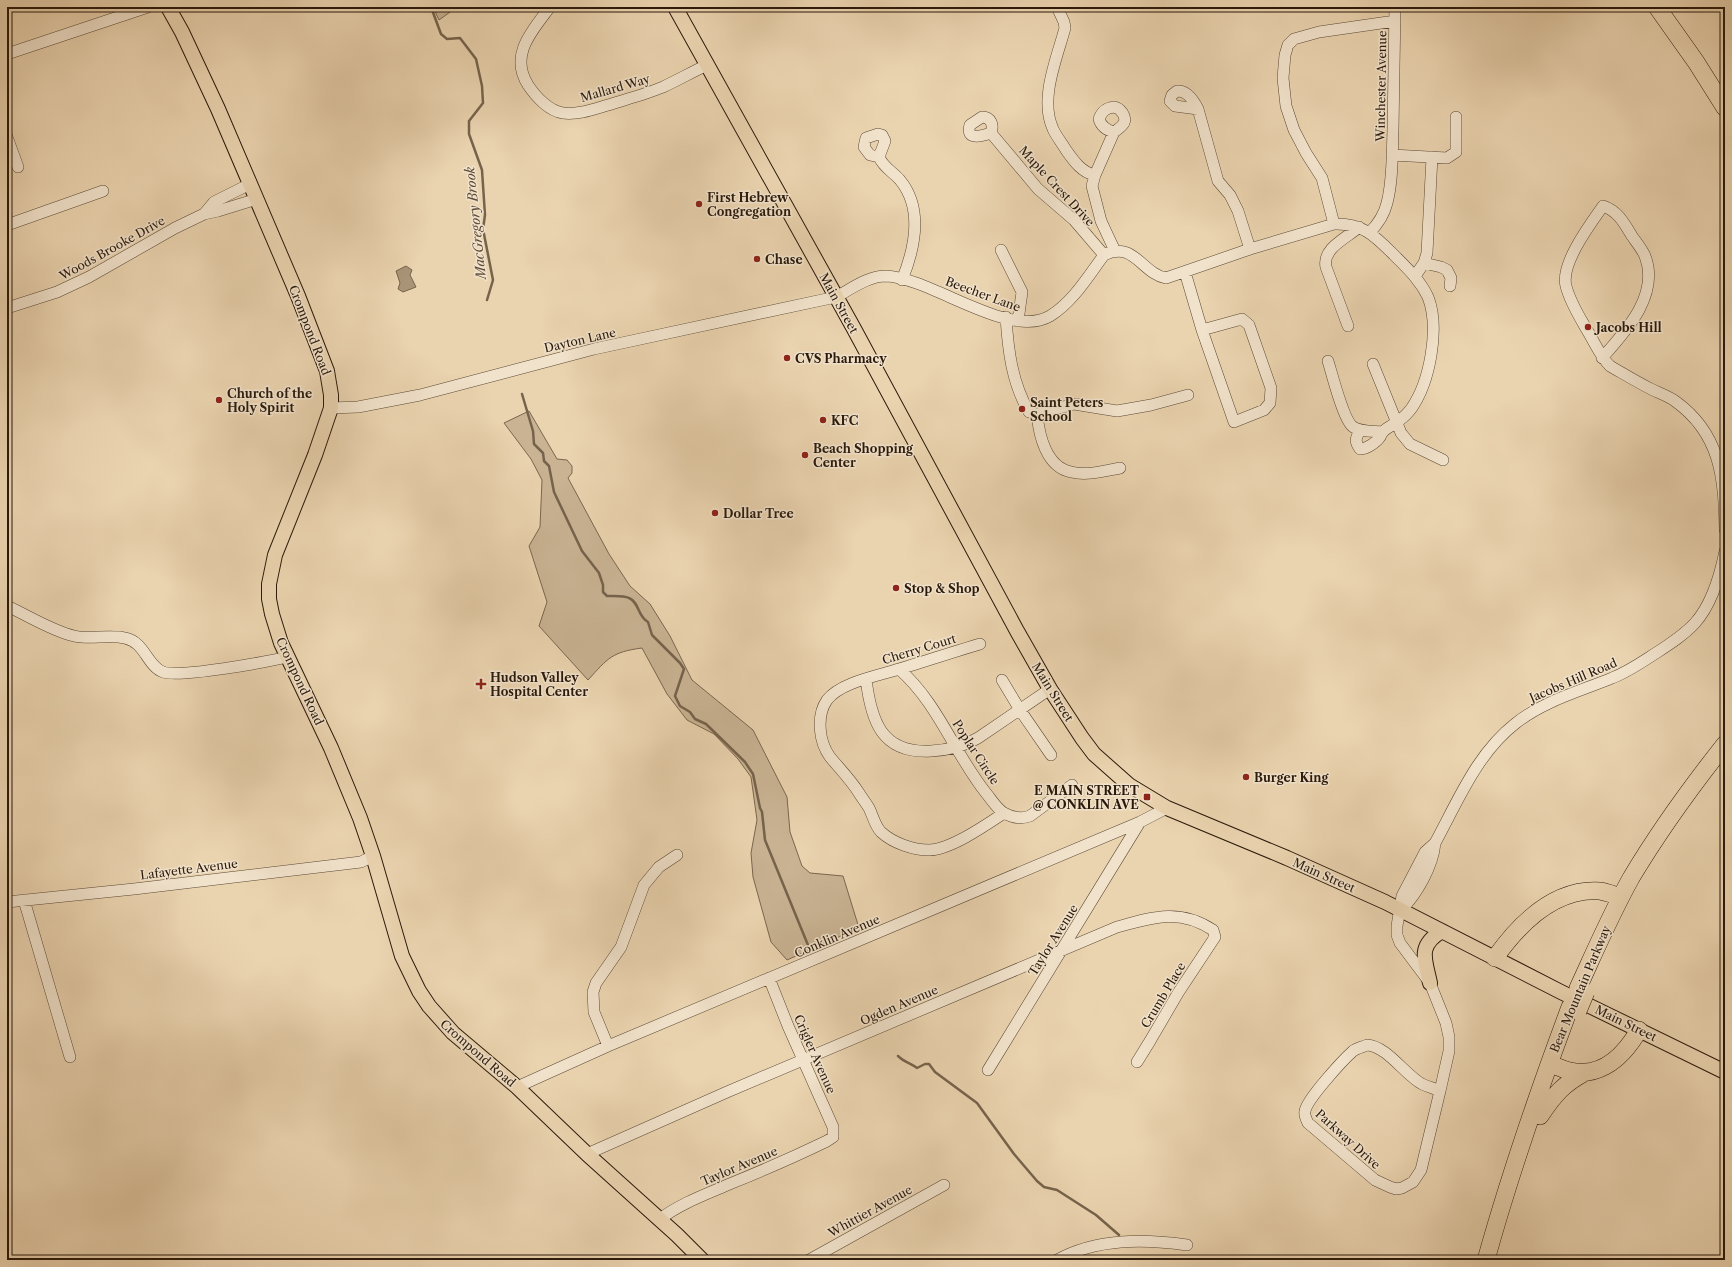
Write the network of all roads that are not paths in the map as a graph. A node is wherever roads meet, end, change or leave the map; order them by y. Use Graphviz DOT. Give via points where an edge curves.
graph roads {
  1 [pos="148,7"];
  2 [pos="168,7"];
  3 [pos="550,7"];
  4 [pos="675,7"];
  5 [pos="1057,7"];
  6 [pos="1395,7"];
  7 [pos="1657,7"];
  8 [pos="1670,7"];
  9 [pos="1395,21"];
  10 [pos="7,54"];
  11 [pos="707,65"];
  12 [pos="1725,89"];
  13 [pos="1725,108"];
  14 [pos="1198,109"];
  15 [pos="1456,117"];
  16 [pos="1114,132"];
  17 [pos="991,133"];
  18 [pos="7,137"];
  19 [pos="1392,155"];
  20 [pos="879,157"];
  21 [pos="1432,157"];
  22 [pos="18,167"];
  23 [pos="1095,176"];
  24 [pos="250,184"];
  25 [pos="104,191"];
  26 [pos="257,199"];
  27 [pos="204,214"];
  28 [pos="1334,224"];
  29 [pos="7,225"];
  30 [pos="1359,227"];
  31 [pos="1370,232"];
  32 [pos="1250,249"];
  33 [pos="1001,250"];
  34 [pos="1110,253"];
  35 [pos="1424,263"];
  36 [pos="1185,272"];
  37 [pos="1415,276"];
  38 [pos="902,280"];
  39 [pos="1450,286"];
  40 [pos="836,298"];
  41 [pos="7,305"];
  42 [pos="7,308"];
  43 [pos="1006,317"];
  44 [pos="1018,321"];
  45 [pos="1348,326"];
  46 [pos="1202,330"];
  47 [pos="1602,358"];
  48 [pos="1328,361"];
  49 [pos="1373,364"];
  50 [pos="1188,395"];
  51 [pos="331,408"];
  52 [pos="1037,414"];
  53 [pos="1398,422"];
  54 [pos="1360,430"];
  55 [pos="1382,432"];
  56 [pos="1443,460"];
  57 [pos="1120,468"];
  58 [pos="1725,530"];
  59 [pos="1725,551"];
  60 [pos="7,606"];
  61 [pos="980,644"];
  62 [pos="287,657"];
  63 [pos="899,669"];
  64 [pos="866,679"];
  65 [pos="1002,680"];
  66 [pos="1050,689"];
  67 [pos="1020,710"];
  68 [pos="1725,744"];
  69 [pos="957,747"];
  70 [pos="1051,754"];
  71 [pos="1725,760"];
  72 [pos="1072,785"];
  73 [pos="1167,808"];
  74 [pos="1004,813"];
  75 [pos="1140,822"];
  76 [pos="677,855"];
  77 [pos="373,856"];
  78 [pos="1621,897"];
  79 [pos="24,900"];
  80 [pos="7,902"];
  81 [pos="1400,910"];
  82 [pos="1442,931"];
  83 [pos="1212,942"];
  84 [pos="1062,950"];
  85 [pos="1495,958"];
  86 [pos="769,978"];
  87 [pos="1430,983"];
  88 [pos="1582,990"];
  89 [pos="1574,1009"];
  90 [pos="1639,1030"];
  91 [pos="608,1046"];
  92 [pos="70,1057"];
  93 [pos="803,1060"];
  94 [pos="1136,1062"];
  95 [pos="1558,1067"];
  96 [pos="988,1070"];
  97 [pos="1586,1072"];
  98 [pos="1725,1072"];
  99 [pos="516,1087"];
  100 [pos="1440,1090"];
  101 [pos="1540,1116"];
  102 [pos="830,1140"];
  103 [pos="587,1154"];
  104 [pos="944,1185"];
  105 [pos="660,1219"];
  106 [pos="1187,1244"];
  107 [pos="702,1260"];
  108 [pos="809,1260"];
  109 [pos="1057,1260"];
  110 [pos="1486,1260"];
  111 [pos="1496,1260"];
  1 -- 10 [label="street"];
  2 -- 24 [label="main road, Crompond Road" via="198,64"];
  3 -- 11 [label="street, Mallard Way" via="530,33 521,57 521,68 531,89 553,110 564,113 593,109 663,87"];
  4 -- 11 [label="main road, Main Street"];
  5 -- 23 [label="street" via="1065,28 1049,87 1048,115 1053,129 1070,157 1082,169"];
  6 -- 9 [label="street"];
  7 -- 13 [label="highway"];
  8 -- 12 [label="highway"];
  9 -- 19 [label="street, Winchester Avenue"];
  9 -- 28 [label="street, Winchester Avenue" via="1319,32 1294,39 1285,55 1283,78 1286,106 1294,130 1322,178"];
  11 -- 40 [label="main road, Main Street"];
  14 -- 32 [label="street" via="1218,181 1230,195 1238,211"];
  15 -- 21 [label="street" via="1456,152 1447,158"];
  16 -- 23 [label="street"];
  17 -- 34 [label="street, Maple Crest Drive" via="1038,188"];
  18 -- 22 [label="street"];
  19 -- 21 [label="street"];
  19 -- 31 [label="street, Winchester Avenue" via="1387,203 1378,224"];
  20 -- 38 [label="street" via="900,180 914,206 913,240 907,270"];
  21 -- 35 [label="street" via="1427,253"];
  23 -- 34 [label="street" via="1092,186"];
  24 -- 26 [label="main road, Crompond Road"];
  24 -- 27 [label="street, Woods Brooke Drive" via="214,202"];
  25 -- 29 [label="street"];
  26 -- 27 [label="street, Woods Brooke Drive"];
  26 -- 51 [label="main road, Crompond Road" via="323,358 330,383"];
  27 -- 42 [label="street, Woods Brooke Drive" via="89,277 57,292"];
  28 -- 30 [label="street"];
  28 -- 32 [label="street"];
  30 -- 31 [label="street"];
  30 -- 45 [label="street" via="1328,252 1325,259"];
  31 -- 37 [label="street"];
  32 -- 36 [label="street"];
  33 -- 44 [label="street" via="1022,292"];
  34 -- 36 [label="street" via="1133,255 1158,276 1166,278"];
  34 -- 44 [label="street, Beecher Lane" via="1061,308 1050,316 1036,321"];
  35 -- 37 [label="street"];
  35 -- 39 [label="street" via="1447,270 1451,278"];
  36 -- 46 [label="street"];
  37 -- 53 [label="street" via="1432,309 1431,354 1419,395"];
  38 -- 40 [label="street, Beecher Lane" via="878,277"];
  38 -- 43 [label="street, Beecher Lane"];
  40 -- 51 [label="street, Dayton Lane" via="594,349 420,395 358,407"];
  40 -- 66 [label="main road, Main Street"];
  41 -- 42 [label="street"];
  43 -- 44 [label="street, Beecher Lane"];
  43 -- 52 [label="street" via="1008,350 1017,387 1029,412"];
  46 -- 46 [label="street" via="1234,422 1264,410 1270,403 1271,388 1249,325 1242,319"];
  47 -- 47 [label="street" via="1623,335 1643,303 1648,283 1645,256 1616,213 1603,206 1573,254 1565,284 1571,301"];
  47 -- 58 [label="street" via="1610,366 1674,400 1691,414 1706,434 1719,462 1724,491"];
  48 -- 54 [label="street" via="1348,418 1352,426"];
  49 -- 53 [label="street"];
  50 -- 52 [label="street" via="1117,411 1074,404"];
  51 -- 62 [label="main road, Crompond Road" via="271,569 269,584 272,614"];
  52 -- 57 [label="street" via="1046,450 1052,460 1064,469 1070,472 1097,473"];
  53 -- 55 [label="street"];
  53 -- 56 [label="street" via="1401,433 1410,444"];
  54 -- 55 [label="street"];
  54 -- 55 [label="street" via="1355,441 1360,449 1365,449 1377,440"];
  59 -- 81 [label="street, Jacobs Hill Road" via="1720,575 1709,600 1695,623 1681,636 1638,665 1613,678 1534,710 1494,742 1479,762 1435,843 1425,852 1402,896"];
  60 -- 62 [label="street" via="74,636 124,638 134,641 163,672 192,673"];
  61 -- 63 [label="street, Cherry Court"];
  62 -- 77 [label="main road, Crompond Road" via="336,760"];
  63 -- 64 [label="street, Cherry Court"];
  63 -- 69 [label="street, Poplar Circle" via="920,689"];
  64 -- 69 [label="street" via="868,701 875,722 886,738 907,749 919,751 940,751"];
  64 -- 74 [label="street" via="839,690 828,700 820,721 821,733 829,756 857,790 881,832 892,840 911,847 931,850 958,841"];
  65 -- 67 [label="street"];
  66 -- 67 [label="street"];
  66 -- 73 [label="main road, Main Street" via="1094,754 1129,785"];
  67 -- 69 [label="street" via="978,738"];
  67 -- 70 [label="street"];
  68 -- 78 [label="highway, Bear Mountain Parkway" via="1665,824"];
  69 -- 74 [label="street, Poplar Circle" via="978,784"];
  71 -- 88 [label="highway, Bear Mountain Parkway" via="1684,814 1647,872"];
  72 -- 74 [label="street" via="1023,819"];
  73 -- 75 [label="street, Conklin Avenue"];
  73 -- 81 [label="main road, Main Street" via="1287,858"];
  75 -- 84 [label="street, Taylor Avenue"];
  75 -- 86 [label="street, Conklin Avenue"];
  76 -- 91 [label="street" via="659,867 644,884 621,947 596,983 594,1012"];
  77 -- 79 [label="street, Lafayette Avenue" via="361,862"];
  77 -- 99 [label="main road, Crompond Road" via="398,944 419,991 453,1033"];
  78 -- 85 [label="highway" via="1590,892 1571,895 1552,903 1526,920"];
  78 -- 88 [label="highway, Bear Mountain Parkway"];
  79 -- 80 [label="street, Lafayette Avenue"];
  79 -- 92 [label="street"];
  81 -- 82 [label="main road, Main Street"];
  81 -- 87 [label="street, Parkway Drive" via="1397,926 1400,943"];
  82 -- 85 [label="main road, Main Street"];
  82 -- 87 [label="main road" via="1430,940 1424,949"];
  83 -- 84 [label="street, Ogden Avenue" via="1215,933 1205,925 1179,916 1164,916 1117,927"];
  83 -- 94 [label="street, Crumb Place"];
  84 -- 93 [label="street, Ogden Avenue"];
  84 -- 96 [label="street, Taylor Avenue"];
  85 -- 90 [label="main road, Main Street"];
  86 -- 91 [label="street, Conklin Avenue"];
  86 -- 93 [label="street, Crigler Avenue"];
  87 -- 100 [label="street, Parkway Drive" via="1449,1037 1449,1052"];
  88 -- 89 [label="highway, Bear Mountain Parkway, bridge"];
  89 -- 95 [label="highway, Bear Mountain Parkway"];
  89 -- 110 [label="highway, Bear Mountain Parkway" via="1532,1114"];
  90 -- 97 [label="highway" via="1628,1048 1617,1059"];
  90 -- 98 [label="main road, Main Street"];
  91 -- 99 [label="street, Conklin Avenue"];
  93 -- 102 [label="street, Crigler Avenue" via="833,1127 833,1137"];
  93 -- 103 [label="street, Ogden Avenue"];
  95 -- 97 [label="highway" via="1570,1073"];
  95 -- 101 [label="highway, Bear Mountain Parkway"];
  97 -- 101 [label="highway" via="1562,1087"];
  99 -- 103 [label="main road, Crompond Road"];
  100 -- 100 [label="street, Parkway Drive" via="1421,1170 1413,1182 1402,1188 1396,1189 1375,1180 1308,1123 1305,1116 1311,1099 1344,1061 1354,1050 1367,1045 1373,1045 1382,1051 1422,1084"];
  101 -- 111 [label="highway, Bear Mountain Parkway"];
  102 -- 105 [label="street, Taylor Avenue" via="701,1196"];
  103 -- 105 [label="main road, Crompond Road"];
  104 -- 108 [label="street, Whittier Avenue"];
  105 -- 107 [label="main road, Crompond Road"];
  106 -- 109 [label="street" via="1122,1241 1090,1247"];
}
